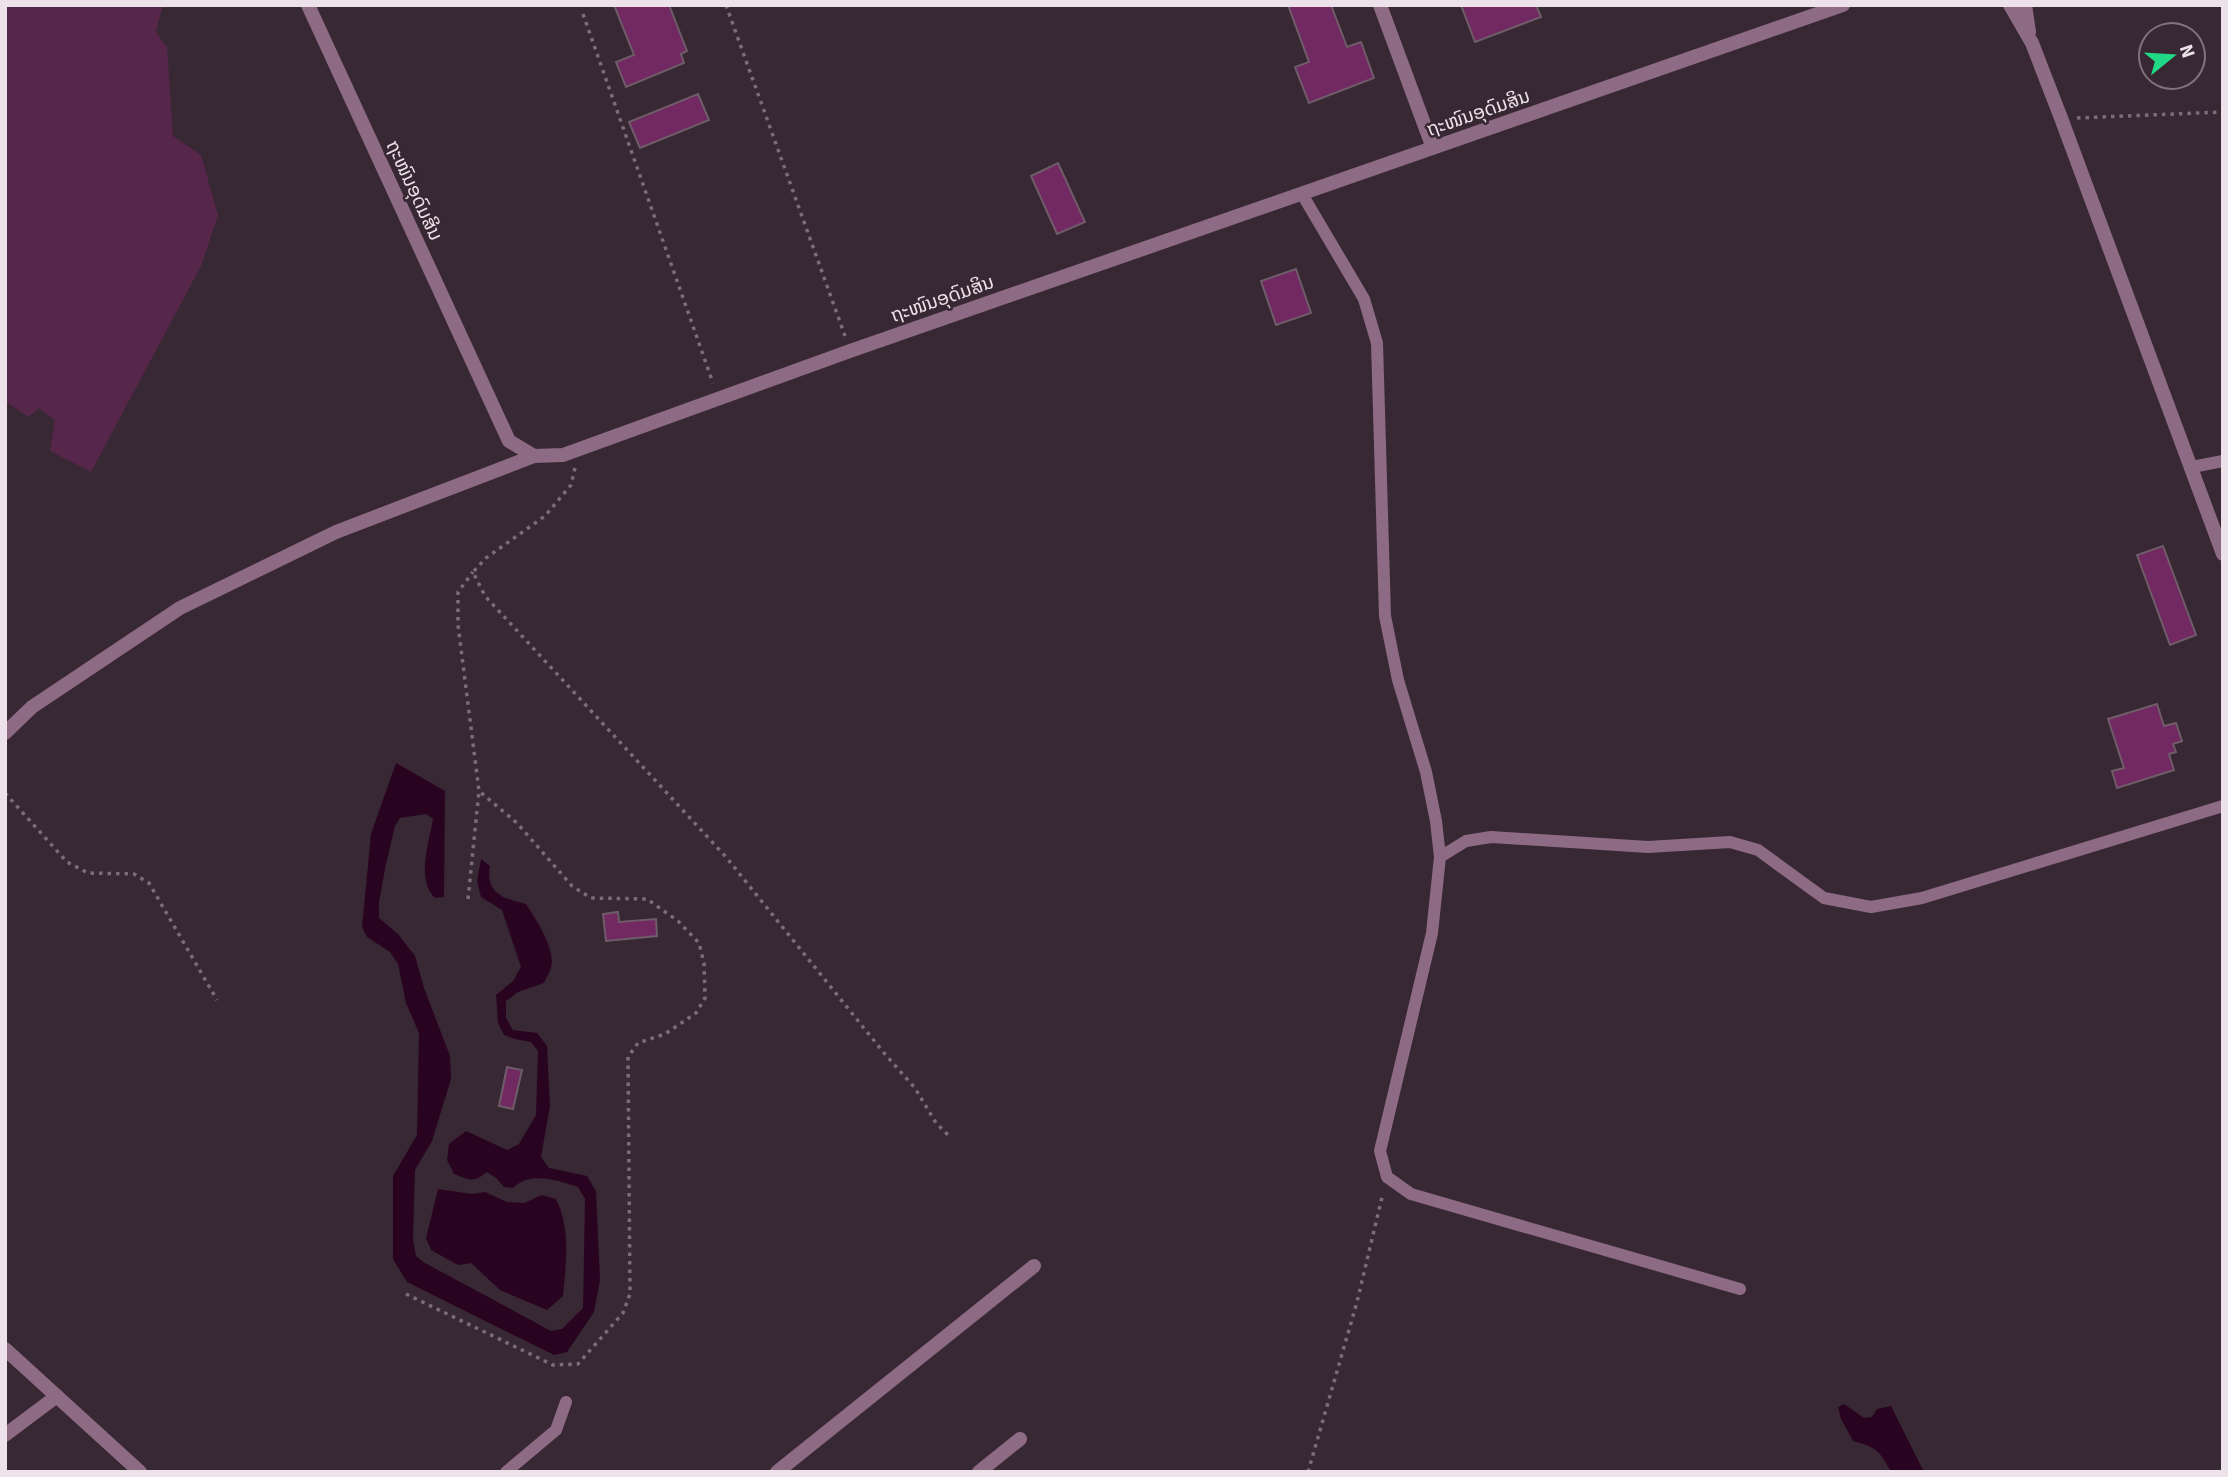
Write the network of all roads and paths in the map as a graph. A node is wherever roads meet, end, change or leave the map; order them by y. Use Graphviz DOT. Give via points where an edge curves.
graph roads {
  1 [pos="309,5"];
  2 [pos="726,5"];
  3 [pos="1380,5"];
  4 [pos="1843,5"];
  5 [pos="2010,5"];
  6 [pos="2025,5"];
  7 [pos="583,15"];
  8 [pos="2032,43"];
  9 [pos="2223,112"];
  10 [pos="2061,118"];
  11 [pos="1433,148"];
  12 [pos="1302,194"];
  13 [pos="850,351"];
  14 [pos="719,398"];
  15 [pos="580,449"];
  16 [pos="534,456"];
  17 [pos="2223,461"];
  18 [pos="2192,467"];
  19 [pos="2223,554"];
  20 [pos="473,572"];
  21 [pos="5,733"];
  22 [pos="479,791"];
  23 [pos="5,793"];
  24 [pos="2223,806"];
  25 [pos="1440,857"];
  26 [pos="468,899"];
  27 [pos="217,1000"];
  28 [pos="948,1135"];
  29 [pos="1387,1177"];
  30 [pos="1034,1266"];
  31 [pos="1740,1289"];
  32 [pos="406,1294"];
  33 [pos="5,1349"];
  34 [pos="57,1396"];
  35 [pos="566,1402"];
  36 [pos="5,1435"];
  37 [pos="1020,1439"];
  38 [pos="139,1472"];
  39 [pos="506,1472"];
  40 [pos="777,1472"];
  41 [pos="979,1472"];
  42 [pos="1308,1472"];
  1 -- 16 [label="street, ຖະໜົນອຸດົມສິນ" via="509,441"];
  2 -- 13 [label="path"];
  3 -- 11 [label="street"];
  4 -- 11 [label="street, ຖະໜົນອຸດົມສິນ"];
  5 -- 8 [label="street"];
  6 -- 8 [label="street"];
  7 -- 14 [label="path"];
  8 -- 10 [label="street"];
  9 -- 10 [label="path"];
  10 -- 18 [label="street"];
  11 -- 12 [label="street, ຖະໜົນອຸດົມສິນ"];
  12 -- 13 [label="street, ຖະໜົນອຸດົມສິນ"];
  12 -- 25 [label="lane" via="1364,299 1377,343 1385,616 1398,680 1426,772"];
  13 -- 14 [label="street, ຖະໜົນອຸດົມສິນ"];
  14 -- 15 [label="street, ຖະໜົນອຸດົມສິນ"];
  15 -- 16 [label="street, ຖະໜົນອຸດົມສິນ"];
  15 -- 20 [label="path" via="571,485 545,516"];
  16 -- 21 [label="street" via="336,532 180,608 32,707"];
  17 -- 18 [label="lane"];
  18 -- 19 [label="street"];
  20 -- 22 [label="path" via="458,592 458,625"];
  20 -- 28 [label="path" via="485,596 726,857 915,1088"];
  22 -- 26 [label="path"];
  22 -- 32 [label="path" via="517,823 572,886 591,898 647,899 678,921 699,943 705,998 696,1013 665,1034 638,1043 628,1057 630,1294 623,1312 578,1364 553,1365"];
  23 -- 27 [label="path" via="67,862 88,873 134,874 149,883"];
  24 -- 25 [label="lane" via="1922,898 1871,906 1824,898 1758,850 1730,842 1648,848 1491,837 1466,841"];
  25 -- 29 [label="lane" via="1432,933 1380,1151"];
  29 -- 31 [label="lane" via="1411,1194"];
  29 -- 42 [label="path"];
  30 -- 40 [label="street"];
  33 -- 34 [label="street"];
  34 -- 36 [label="street"];
  34 -- 38 [label="street"];
  35 -- 39 [label="lane" via="556,1430"];
  37 -- 41 [label="street"];
}
